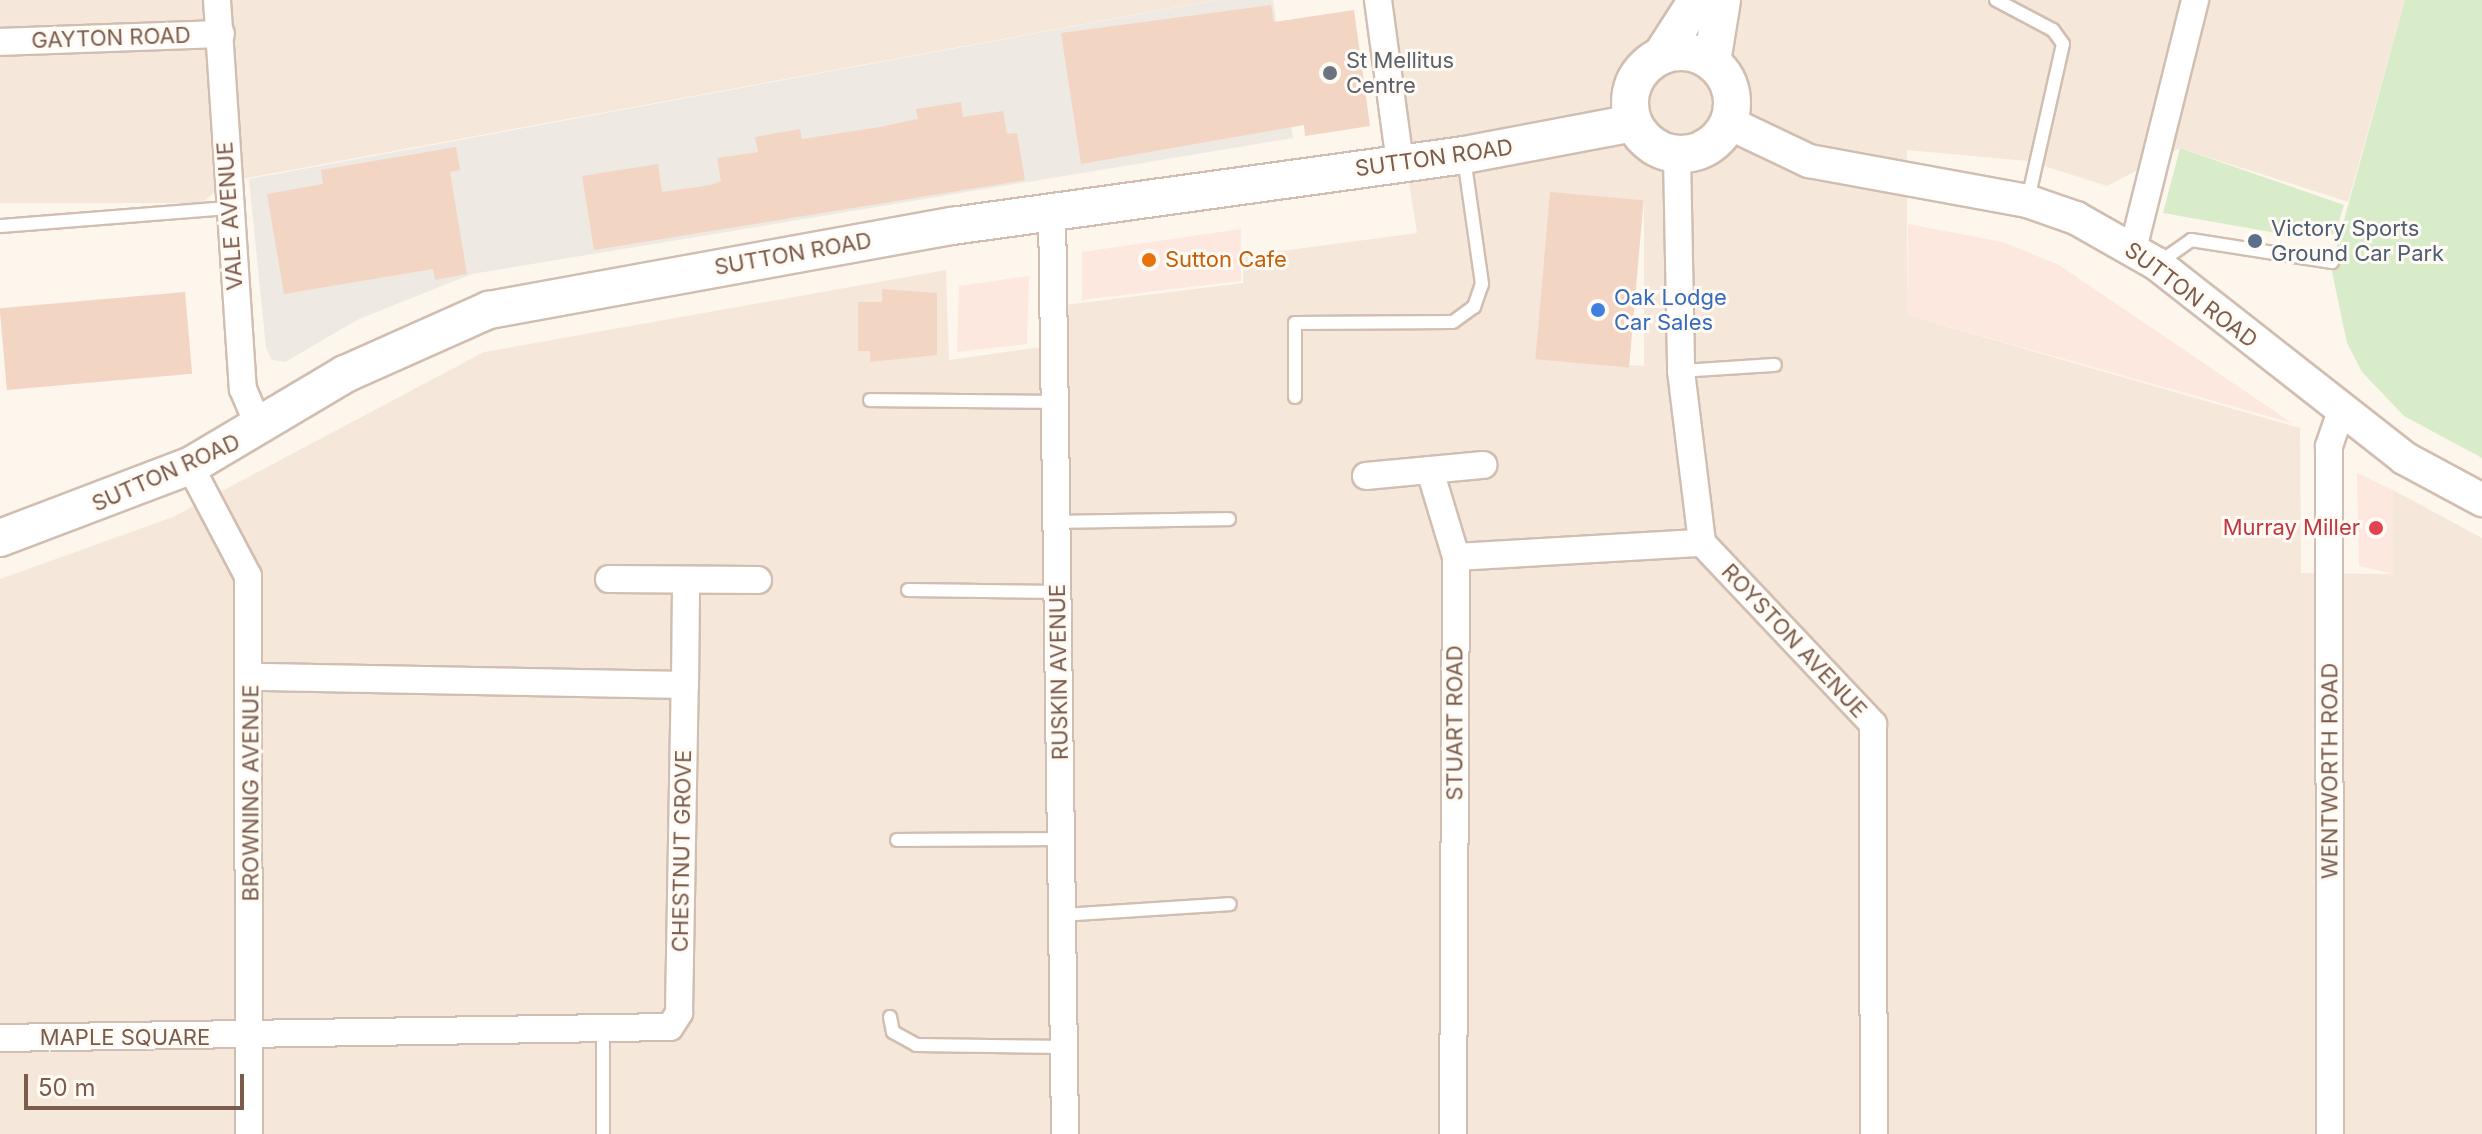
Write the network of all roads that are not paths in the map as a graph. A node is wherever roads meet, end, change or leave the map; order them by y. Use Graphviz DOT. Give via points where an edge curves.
graph roads {
  1 [pos="217,0"];
  2 [pos="1378,0"];
  3 [pos="1697,0"];
  4 [pos="1722,0"];
  5 [pos="1996,0"];
  6 [pos="2195,0"];
  7 [pos="221,34"];
  8 [pos="0,42"];
  9 [pos="1661,56"];
  10 [pos="1712,62"];
  11 [pos="1633,123"];
  12 [pos="1729,123"];
  13 [pos="1464,155"];
  14 [pos="1677,155"];
  15 [pos="1400,163"];
  16 [pos="2027,201"];
  17 [pos="228,208"];
  18 [pos="1052,210"];
  19 [pos="0,226"];
  20 [pos="2145,256"];
  21 [pos="2332,262"];
  22 [pos="1775,365"];
  23 [pos="1681,371"];
  24 [pos="1295,397"];
  25 [pos="870,400"];
  26 [pos="1056,402"];
  27 [pos="2341,412"];
  28 [pos="260,429"];
  29 [pos="1483,465"];
  30 [pos="190,466"];
  31 [pos="1431,474"];
  32 [pos="1366,476"];
  33 [pos="2482,500"];
  34 [pos="1229,519"];
  35 [pos="1058,522"];
  36 [pos="0,538"];
  37 [pos="1702,543"];
  38 [pos="1456,557"];
  39 [pos="609,579"];
  40 [pos="758,580"];
  41 [pos="686,581"];
  42 [pos="908,590"];
  43 [pos="1058,592"];
  44 [pos="251,677"];
  45 [pos="685,685"];
  46 [pos="1061,839"];
  47 [pos="897,840"];
  48 [pos="1230,904"];
  49 [pos="1062,915"];
  50 [pos="890,1017"];
  51 [pos="603,1034"];
  52 [pos="0,1038"];
  53 [pos="249,1039"];
  54 [pos="1064,1047"];
  55 [pos="249,1134"];
  56 [pos="603,1134"];
  57 [pos="1065,1134"];
  58 [pos="1453,1134"];
  59 [pos="1874,1134"];
  60 [pos="2330,1134"];
  1 -- 7 [label="street, VALE AVENUE"];
  2 -- 15 [label="street"];
  3 -- 9 [label="main road"];
  4 -- 10 [label="main road"];
  5 -- 16 [label="lane" via="2053,30 2063,44"];
  6 -- 20 [label="street"];
  7 -- 8 [label="street, GAYTON ROAD"];
  7 -- 17 [label="street, VALE AVENUE"];
  9 -- 10 [label="main road" via="1687,53"];
  9 -- 11 [label="main road" via="1633,84"];
  10 -- 12 [label="main road" via="1731,90"];
  11 -- 13 [label="main road, SUTTON ROAD"];
  11 -- 14 [label="main road" via="1651,145"];
  12 -- 14 [label="main road" via="1708,148"];
  12 -- 16 [label="street, SUTTON ROAD" via="1809,161 1857,174"];
  13 -- 15 [label="main road, SUTTON ROAD"];
  13 -- 24 [label="lane" via="1482,284 1474,307 1453,322 1295,323"];
  14 -- 23 [label="street"];
  15 -- 18 [label="main road, SUTTON ROAD"];
  16 -- 20 [label="street, SUTTON ROAD"];
  17 -- 19 [label="lane"];
  17 -- 28 [label="street, VALE AVENUE" via="243,389"];
  18 -- 26 [label="street, RUSKIN AVENUE"];
  18 -- 28 [label="main road, SUTTON ROAD" via="489,310 345,374"];
  20 -- 21 [label="lane" via="2191,240"];
  20 -- 27 [label="street, SUTTON ROAD"];
  22 -- 23 [label="lane"];
  23 -- 37 [label="street"];
  25 -- 26 [label="lane"];
  26 -- 35 [label="street, RUSKIN AVENUE"];
  27 -- 33 [label="street, SUTTON ROAD" via="2404,458"];
  27 -- 60 [label="street, WENTWORTH ROAD" via="2329,446"];
  28 -- 30 [label="main road, SUTTON ROAD"];
  29 -- 31 [label="street"];
  30 -- 36 [label="main road, SUTTON ROAD"];
  30 -- 44 [label="street, BROWNING AVENUE" via="248,576"];
  31 -- 32 [label="street"];
  31 -- 38 [label="street, STUART ROAD"];
  34 -- 35 [label="lane"];
  35 -- 43 [label="street, RUSKIN AVENUE"];
  37 -- 38 [label="street"];
  37 -- 59 [label="street, ROYSTON AVENUE" via="1873,724"];
  38 -- 58 [label="street, STUART ROAD"];
  39 -- 41 [label="street"];
  40 -- 41 [label="street"];
  41 -- 45 [label="street, CHESTNUT GROVE"];
  42 -- 43 [label="lane"];
  43 -- 46 [label="street, RUSKIN AVENUE"];
  44 -- 45 [label="street"];
  44 -- 53 [label="street, BROWNING AVENUE"];
  45 -- 51 [label="street, CHESTNUT GROVE" via="679,1013 658,1033"];
  46 -- 47 [label="lane"];
  46 -- 49 [label="street, RUSKIN AVENUE"];
  48 -- 49 [label="lane"];
  49 -- 54 [label="street, RUSKIN AVENUE"];
  50 -- 54 [label="lane" via="893,1032 916,1045"];
  51 -- 53 [label="street, CHESTNUT GROVE"];
  51 -- 56 [label="lane"];
  52 -- 53 [label="street, MAPLE SQUARE"];
  53 -- 55 [label="street, BROWNING AVENUE"];
  54 -- 57 [label="street, RUSKIN AVENUE"];
}
